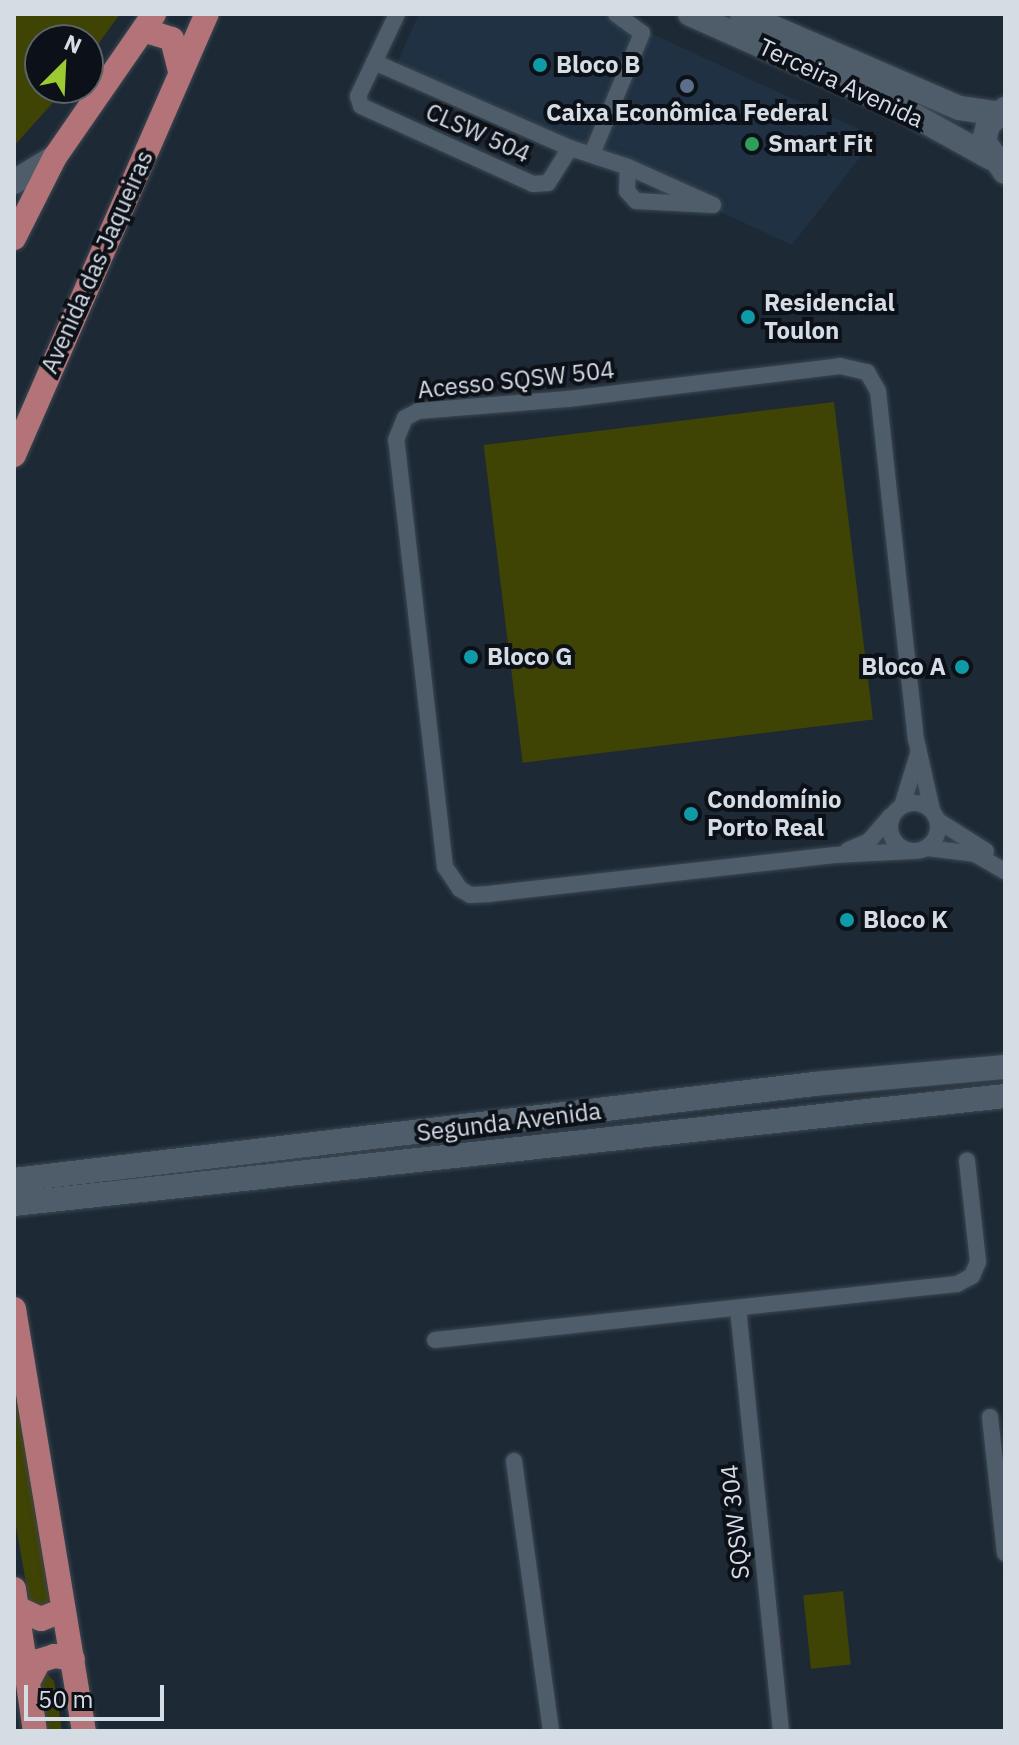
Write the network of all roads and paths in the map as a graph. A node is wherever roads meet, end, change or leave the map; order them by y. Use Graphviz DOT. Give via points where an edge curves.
graph roads {
  1 [pos="397,14"];
  2 [pos="616,14"];
  3 [pos="690,14"];
  4 [pos="742,14"];
  5 [pos="206,18"];
  6 [pos="150,23"];
  7 [pos="374,62"];
  8 [pos="180,70"];
  9 [pos="1000,111"];
  10 [pos="570,148"];
  11 [pos="592,154"];
  12 [pos="55,157"];
  13 [pos="628,167"];
  14 [pos="1000,169"];
  15 [pos="14,182"];
  16 [pos="14,238"];
  17 [pos="22,416"];
  18 [pos="14,455"];
  19 [pos="919,749"];
  20 [pos="897,810"];
  21 [pos="934,815"];
  22 [pos="919,850"];
  23 [pos="835,855"];
  24 [pos="1005,861"];
  25 [pos="1005,871"];
  26 [pos="1005,1067"];
  27 [pos="1005,1096"];
  28 [pos="967,1161"];
  29 [pos="14,1180"];
  30 [pos="14,1204"];
  31 [pos="738,1308"];
  32 [pos="14,1309"];
  33 [pos="435,1340"];
  34 [pos="990,1417"];
  35 [pos="514,1461"];
  36 [pos="1005,1553"];
  37 [pos="16,1599"];
  38 [pos="63,1610"];
  39 [pos="73,1659"];
  40 [pos="28,1682"];
  41 [pos="35,1731"];
  42 [pos="84,1731"];
  43 [pos="551,1731"];
  44 [pos="781,1731"];
  1 -- 7 [label="street"];
  2 -- 11 [label="street" via="642,33"];
  3 -- 14 [label="street, Terceira Avenida" via="897,106"];
  4 -- 9 [label="street, Terceira Avenida" via="959,108"];
  5 -- 8 [label="main road, Avenida das Jaqueiras"];
  6 -- 8 [label="main road" via="172,39"];
  6 -- 12 [label="main road"];
  7 -- 10 [label="street, CLSW 504"];
  7 -- 10 [label="street, CLSW 504" via="358,96 366,108 533,184 548,183"];
  8 -- 17 [label="main road, Avenida das Jaqueiras"];
  9 -- 14 [label="street" via="984,141"];
  10 -- 11 [label="street, CLSW 504"];
  11 -- 13 [label="street, CLSW 504"];
  12 -- 15 [label="street"];
  12 -- 16 [label="main road"];
  13 -- 13 [label="street, CLSW 504" via="712,201 713,205 631,199"];
  17 -- 18 [label="main road, Avenida das Jaqueiras"];
  19 -- 20 [label="street, Acesso SQSW 504"];
  19 -- 21 [label="street, Acesso SQSW 504"];
  19 -- 23 [label="street, Acesso SQSW 504" via="878,391 864,370 840,366 418,411 405,418 396,440 445,867 460,889 490,894"];
  20 -- 21 [label="street" via="920,803"];
  20 -- 22 [label="street" via="892,839"];
  20 -- 23 [label="street, Acesso SQSW 504" via="869,841"];
  21 -- 22 [label="street" via="937,835"];
  21 -- 24 [label="street"];
  22 -- 23 [label="street, Acesso SQSW 504"];
  22 -- 25 [label="street, Acesso SQSW 504" via="975,854"];
  26 -- 29 [label="street, Segunda Avenida" via="814,1084"];
  27 -- 30 [label="street, Segunda Avenida"];
  28 -- 31 [label="street" via="978,1249 976,1270 966,1280"];
  31 -- 33 [label="street"];
  31 -- 44 [label="street, SQSW 304"];
  32 -- 38 [label="main road"];
  34 -- 36 [label="street"];
  35 -- 43 [label="street"];
  37 -- 38 [label="main road" via="41,1619"];
  37 -- 40 [label="main road"];
  38 -- 39 [label="main road"];
  39 -- 40 [label="main road" via="39,1661"];
  39 -- 42 [label="main road"];
  40 -- 41 [label="main road"];
}
